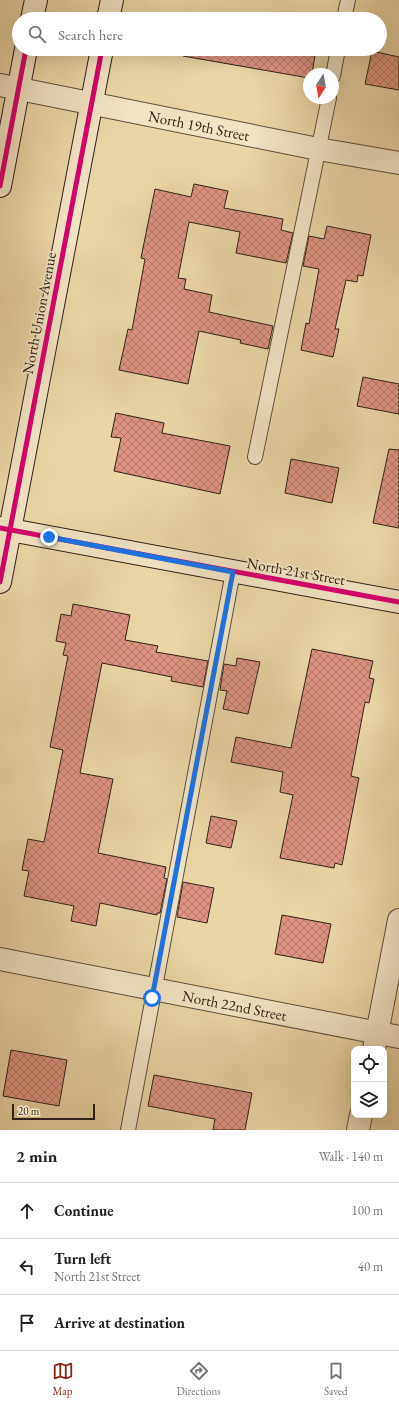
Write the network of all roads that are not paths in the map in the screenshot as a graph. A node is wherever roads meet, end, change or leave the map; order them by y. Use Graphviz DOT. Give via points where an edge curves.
graph roads {
  1 [pos="36,0"];
  2 [pos="112,0"];
  3 [pos="348,0"];
  4 [pos="33,12"];
  5 [pos="109,12"];
  6 [pos="345,12"];
  7 [pos="23,56"];
  8 [pos="101,56"];
  9 [pos="337,56"];
  10 [pos="334,68"];
  11 [pos="9,87"];
  12 [pos="92,102"];
  13 [pos="328,104"];
  14 [pos="318,149"];
  15 [pos="399,163"];
  16 [pos="0,186"];
  17 [pos="255,457"];
  18 [pos="5,529"];
  19 [pos="233,572"];
  20 [pos="0,582"];
  21 [pos="399,602"];
  22 [pos="399,920"];
  23 [pos="0,959"];
  24 [pos="154,989"];
  25 [pos="399,1037"];
  26 [pos="376,1041"];
  27 [pos="360,1118"];
  28 [pos="128,1130"];
  29 [pos="358,1130"];
  1 -- 4 [label="street"];
  2 -- 5 [label="street"];
  3 -- 6 [label="lane"];
  7 -- 11 [label="street"];
  8 -- 12 [label="street, North Union Avenue"];
  9 -- 10 [label="lane"];
  11 -- 12 [label="street, North 19th Street"];
  11 -- 16 [label="street"];
  12 -- 14 [label="street, North 19th Street"];
  12 -- 18 [label="street, North Union Avenue"];
  13 -- 14 [label="lane"];
  14 -- 15 [label="street, North 19th Street"];
  14 -- 17 [label="lane"];
  18 -- 19 [label="street, North 21st Street"];
  18 -- 20 [label="street, North Union Avenue"];
  19 -- 21 [label="street, North 21st Street"];
  19 -- 24 [label="lane"];
  22 -- 26 [label="street"];
  23 -- 24 [label="street, North 22nd Street"];
  24 -- 26 [label="street, North 22nd Street"];
  24 -- 28 [label="lane"];
  25 -- 26 [label="street, North 22nd Street"];
  27 -- 29 [label="street"];
}
